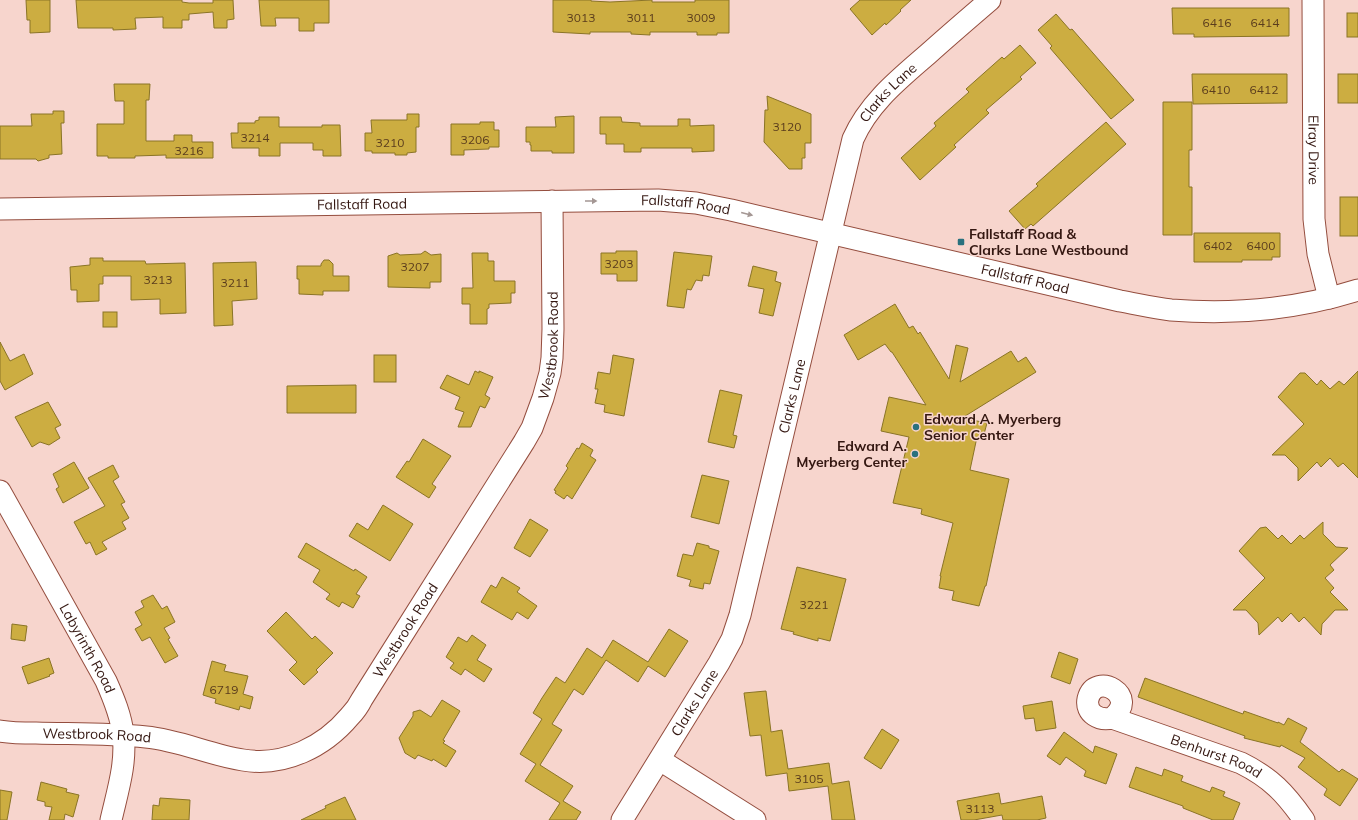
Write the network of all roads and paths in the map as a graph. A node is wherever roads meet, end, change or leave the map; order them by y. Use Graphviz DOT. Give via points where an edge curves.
graph roads {
  1 [pos="990,0"];
  2 [pos="1313,0"];
  3 [pos="552,201"];
  4 [pos="0,210"];
  5 [pos="831,234"];
  6 [pos="1358,290"];
  7 [pos="1329,298"];
  8 [pos="0,491"];
  9 [pos="1112,718"];
  10 [pos="0,732"];
  11 [pos="123,735"];
  12 [pos="660,760"];
  13 [pos="111,820"];
  14 [pos="622,820"];
  15 [pos="755,820"];
  16 [pos="1304,820"];
  1 -- 5 [label="street, Clarks Lane" via="894,84 860,124 853,139"];
  2 -- 7 [label="street, Elray Drive" via="1314,219 1318,254"];
  3 -- 4 [label="street, Fallstaff Road"];
  3 -- 5 [label="street, Fallstaff Road, one-way" via="658,200 689,203 731,210"];
  3 -- 11 [label="street, Westbrook Road" via="552,358 538,412 524,442 351,716 336,731 302,753 265,762 243,760 170,741"];
  5 -- 7 [label="street, Fallstaff Road" via="1120,302 1171,310 1282,308"];
  5 -- 12 [label="street, Clarks Lane" via="740,615 732,639 719,663"];
  6 -- 7 [label="street, Fallstaff Road"];
  8 -- 11 [label="street, Labyrinth Road" via="106,681 118,708"];
  9 -- 16 [label="street, Benhurst Road" via="1241,763 1260,773 1290,800"];
  10 -- 11 [label="street, Westbrook Road"];
  11 -- 13 [label="street, Labyrinth Road" via="123,760"];
  12 -- 14 [label="street, Clarks Lane"];
  12 -- 15 [label="street"];
}
